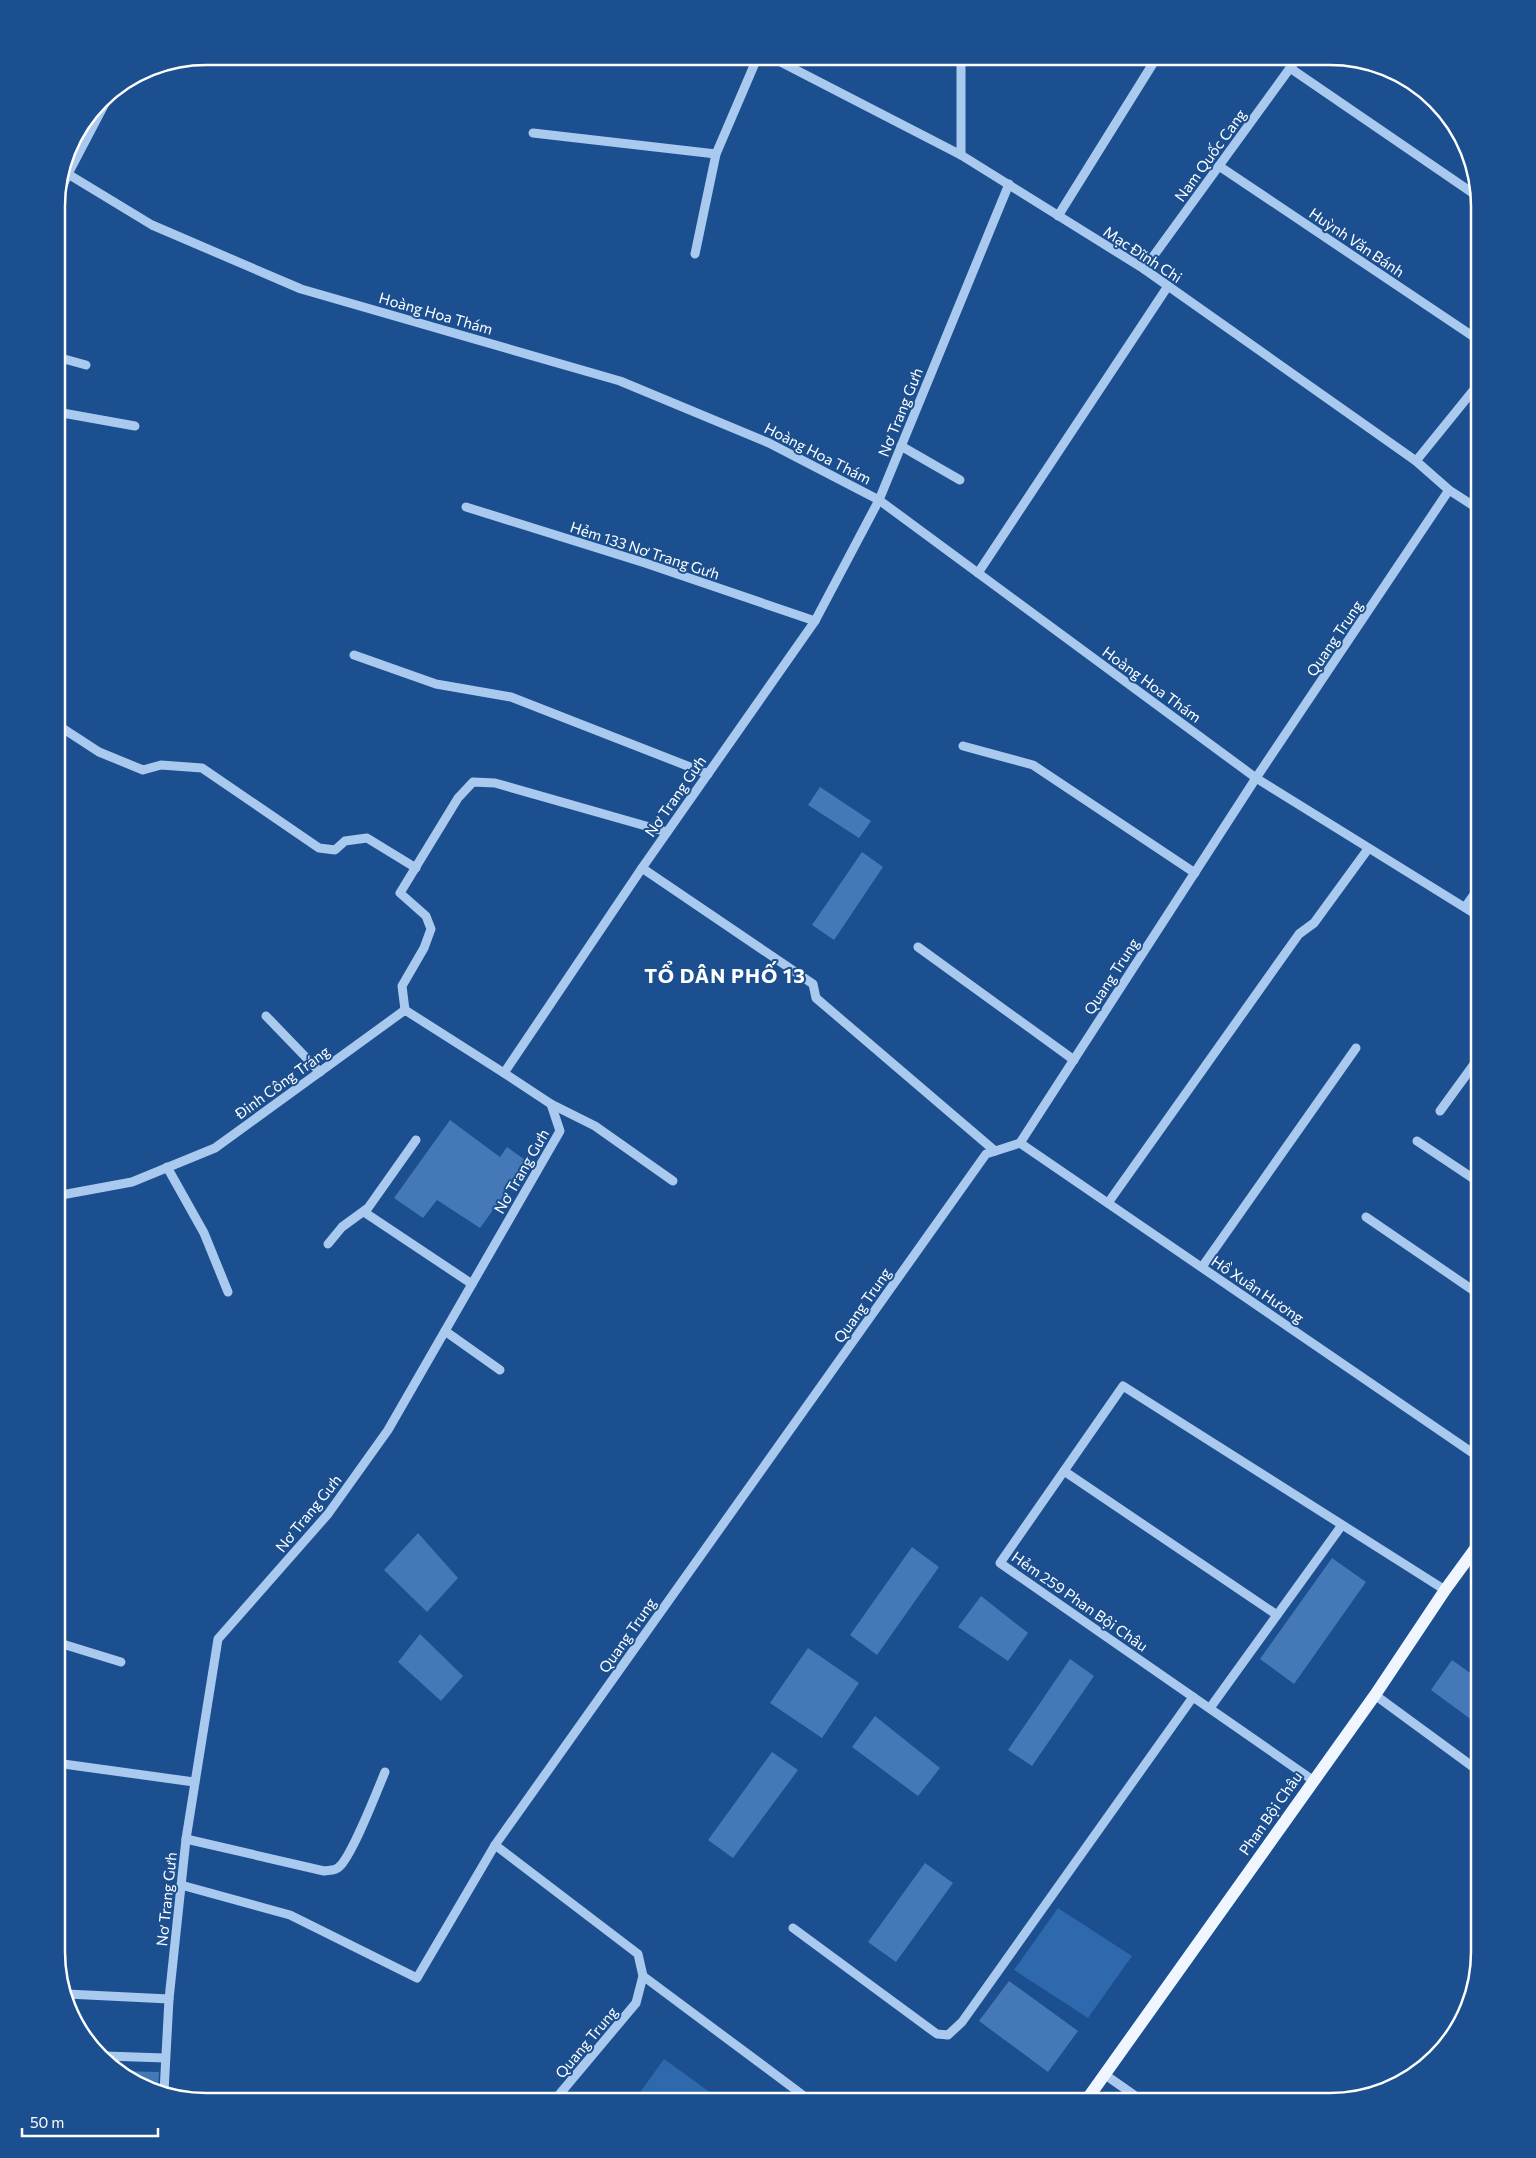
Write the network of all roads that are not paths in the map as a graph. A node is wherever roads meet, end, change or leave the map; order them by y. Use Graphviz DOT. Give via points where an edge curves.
graph roads {
  1 [pos="754,65"];
  2 [pos="787,65"];
  3 [pos="960,65"];
  4 [pos="1151,65"];
  5 [pos="1292,65"];
  6 [pos="1290,68"];
  7 [pos="96,117"];
  8 [pos="533,134"];
  9 [pos="75,154"];
  10 [pos="716,154"];
  11 [pos="962,155"];
  12 [pos="1219,166"];
  13 [pos="69,174"];
  14 [pos="1008,184"];
  15 [pos="1470,191"];
  16 [pos="1058,216"];
  17 [pos="695,254"];
  18 [pos="1144,269"];
  19 [pos="1168,286"];
  20 [pos="1471,335"];
  21 [pos="65,359"];
  22 [pos="86,365"];
  23 [pos="1471,393"];
  24 [pos="65,414"];
  25 [pos="135,426"];
  26 [pos="901,446"];
  27 [pos="1416,461"];
  28 [pos="960,480"];
  29 [pos="1450,490"];
  30 [pos="878,500"];
  31 [pos="1471,504"];
  32 [pos="466,507"];
  33 [pos="978,573"];
  34 [pos="815,621"];
  35 [pos="354,654"];
  36 [pos="65,730"];
  37 [pos="963,746"];
  38 [pos="708,774"];
  39 [pos="1256,778"];
  40 [pos="667,832"];
  41 [pos="1368,849"];
  42 [pos="416,868"];
  43 [pos="642,868"];
  44 [pos="1195,873"];
  45 [pos="1471,899"];
  46 [pos="1465,908"];
  47 [pos="1471,912"];
  48 [pos="918,947"];
  49 [pos="405,1010"];
  50 [pos="266,1016"];
  51 [pos="1356,1048"];
  52 [pos="1074,1060"];
  53 [pos="1471,1069"];
  54 [pos="320,1072"];
  55 [pos="504,1073"];
  56 [pos="551,1104"];
  57 [pos="1440,1112"];
  58 [pos="416,1140"];
  59 [pos="1418,1141"];
  60 [pos="1020,1143"];
  61 [pos="995,1151"];
  62 [pos="167,1167"];
  63 [pos="1471,1176"];
  64 [pos="673,1181"];
  65 [pos="65,1194"];
  66 [pos="1108,1203"];
  67 [pos="364,1212"];
  68 [pos="1366,1217"];
  69 [pos="328,1244"];
  70 [pos="1202,1267"];
  71 [pos="472,1284"];
  72 [pos="1471,1289"];
  73 [pos="228,1292"];
  74 [pos="445,1331"];
  75 [pos="500,1370"];
  76 [pos="1471,1452"];
  77 [pos="1064,1471"];
  78 [pos="1342,1525"];
  79 [pos="1471,1554"];
  80 [pos="1468,1558"];
  81 [pos="1471,1560"];
  82 [pos="1445,1590"];
  83 [pos="1277,1615"];
  84 [pos="65,1645"];
  85 [pos="121,1662"];
  86 [pos="1374,1695"];
  87 [pos="1193,1697"];
  88 [pos="1210,1708"];
  89 [pos="65,1764"];
  90 [pos="1471,1765"];
  91 [pos="385,1772"];
  92 [pos="1314,1781"];
  93 [pos="194,1782"];
  94 [pos="186,1839"];
  95 [pos="495,1845"];
  96 [pos="180,1885"];
  97 [pos="793,1928"];
  98 [pos="643,1976"];
  99 [pos="72,1994"];
  100 [pos="169,1999"];
  101 [pos="111,2056"];
  102 [pos="165,2058"];
  103 [pos="1104,2074"];
  104 [pos="164,2086"];
  105 [pos="561,2093"];
  106 [pos="800,2093"];
  107 [pos="1091,2093"];
  108 [pos="1131,2093"];
  1 -- 10 [label="street"];
  2 -- 11 [label="street, Mạc Đĩnh Chi"];
  3 -- 11 [label="street"];
  4 -- 16 [label="street"];
  5 -- 6 [label="street, Nam Quốc Cang"];
  6 -- 12 [label="street, Nam Quốc Cang"];
  6 -- 15 [label="street"];
  7 -- 9 [label="street"];
  8 -- 10 [label="street"];
  10 -- 17 [label="street"];
  11 -- 14 [label="street, Mạc Đĩnh Chi"];
  12 -- 18 [label="street, Nam Quốc Cang"];
  12 -- 20 [label="street, Huỳnh Văn Bánh"];
  13 -- 30 [label="street, Hoàng Hoa Thám" via="152,226 301,289 620,381 769,442"];
  14 -- 16 [label="street, Mạc Đĩnh Chi"];
  14 -- 26 [label="street, Nơ Trang Gưh"];
  16 -- 18 [label="street, Mạc Đĩnh Chi"];
  18 -- 19 [label="street, Mạc Đĩnh Chi"];
  19 -- 27 [label="street, Mạc Đĩnh Chi"];
  19 -- 33 [label="street"];
  21 -- 22 [label="street"];
  23 -- 27 [label="street"];
  24 -- 25 [label="street"];
  26 -- 28 [label="street"];
  26 -- 30 [label="street, Nơ Trang Gưh"];
  27 -- 29 [label="street, Mạc Đĩnh Chi"];
  29 -- 31 [label="street, Mạc Đĩnh Chi"];
  29 -- 39 [label="street, Quang Trung"];
  30 -- 33 [label="street, Hoàng Hoa Thám"];
  30 -- 34 [label="street, Nơ Trang Gưh"];
  32 -- 34 [label="street, Hẻm 133 Nơ Trang Gưh"];
  33 -- 39 [label="street, Hoàng Hoa Thám"];
  34 -- 38 [label="street, Nơ Trang Gưh"];
  35 -- 38 [label="street" via="436,684 511,696"];
  36 -- 42 [label="street" via="99,752 143,770 162,765 202,768 319,848 335,850 345,841 368,838"];
  37 -- 44 [label="street" via="1033,765"];
  38 -- 40 [label="street, Nơ Trang Gưh"];
  39 -- 41 [label="street, Hoàng Hoa Thám"];
  39 -- 44 [label="street, Quang Trung"];
  40 -- 42 [label="street" via="495,783 473,782 458,798"];
  40 -- 43 [label="street, Nơ Trang Gưh"];
  41 -- 46 [label="street, Hoàng Hoa Thám"];
  41 -- 66 [label="street" via="1314,923 1299,934"];
  42 -- 49 [label="street" via="400,893 426,916 431,929 402,986"];
  43 -- 55 [label="street, Nơ Trang Gưh"];
  43 -- 61 [label="street" via="813,984 816,998"];
  44 -- 52 [label="street, Quang Trung"];
  45 -- 46 [label="street"];
  46 -- 47 [label="street, Hoàng Hoa Thám"];
  48 -- 52 [label="street"];
  49 -- 54 [label="street, Đinh Công Tráng"];
  49 -- 55 [label="street"];
  50 -- 54 [label="street"];
  51 -- 70 [label="street"];
  52 -- 60 [label="street, Quang Trung"];
  53 -- 57 [label="street"];
  54 -- 62 [label="street, Đinh Công Tráng" via="215,1148"];
  55 -- 56 [label="street"];
  56 -- 64 [label="street" via="595,1126"];
  56 -- 71 [label="street, Nơ Trang Gưh" via="560,1131"];
  58 -- 67 [label="street"];
  59 -- 63 [label="street"];
  60 -- 61 [label="street, Quang Trung"];
  60 -- 66 [label="street, Hồ Xuân Hương"];
  61 -- 95 [label="street, Quang Trung" via="986,1154"];
  62 -- 65 [label="street, Đinh Công Tráng" via="132,1182"];
  62 -- 73 [label="street" via="204,1233"];
  66 -- 70 [label="street, Hồ Xuân Hương"];
  67 -- 69 [label="street" via="342,1227"];
  67 -- 71 [label="street"];
  68 -- 72 [label="street"];
  70 -- 76 [label="street, Hồ Xuân Hương"];
  71 -- 74 [label="street, Nơ Trang Gưh"];
  74 -- 75 [label="street"];
  74 -- 93 [label="street, Nơ Trang Gưh" via="388,1430 328,1514 218,1639"];
  77 -- 78 [label="street, Hẻm 259 Phan Bội Châu" via="1123,1386"];
  77 -- 83 [label="street"];
  77 -- 87 [label="street, Hẻm 259 Phan Bội Châu" via="1000,1563"];
  78 -- 82 [label="street, Hẻm 259 Phan Bội Châu"];
  78 -- 83 [label="street"];
  79 -- 80 [label="main road, Phan Bội Châu"];
  80 -- 81 [label="street"];
  80 -- 82 [label="main road, Phan Bội Châu"];
  82 -- 86 [label="main road, Phan Bội Châu"];
  83 -- 88 [label="street"];
  84 -- 85 [label="street"];
  86 -- 90 [label="street"];
  86 -- 92 [label="main road, Phan Bội Châu"];
  87 -- 88 [label="street, Hẻm 259 Phan Bội Châu"];
  87 -- 97 [label="street" via="962,2022 948,2035 938,2034"];
  88 -- 92 [label="street, Hẻm 259 Phan Bội Châu"];
  89 -- 93 [label="street"];
  91 -- 94 [label="street" via="349,1851 335,1870 324,1871"];
  92 -- 103 [label="main road, Phan Bội Châu"];
  93 -- 94 [label="street, Nơ Trang Gưh"];
  94 -- 96 [label="street, Nơ Trang Gưh"];
  95 -- 96 [label="street, Quang Trung" via="417,1978 290,1915"];
  95 -- 98 [label="street" via="638,1954"];
  96 -- 100 [label="street, Nơ Trang Gưh"];
  98 -- 105 [label="street, Quang Trung" via="636,2003"];
  98 -- 106 [label="street"];
  99 -- 100 [label="street"];
  100 -- 102 [label="street, Nơ Trang Gưh"];
  101 -- 102 [label="street"];
  102 -- 104 [label="street, Nơ Trang Gưh"];
  103 -- 107 [label="main road, Phan Bội Châu"];
  103 -- 108 [label="street"];
}
